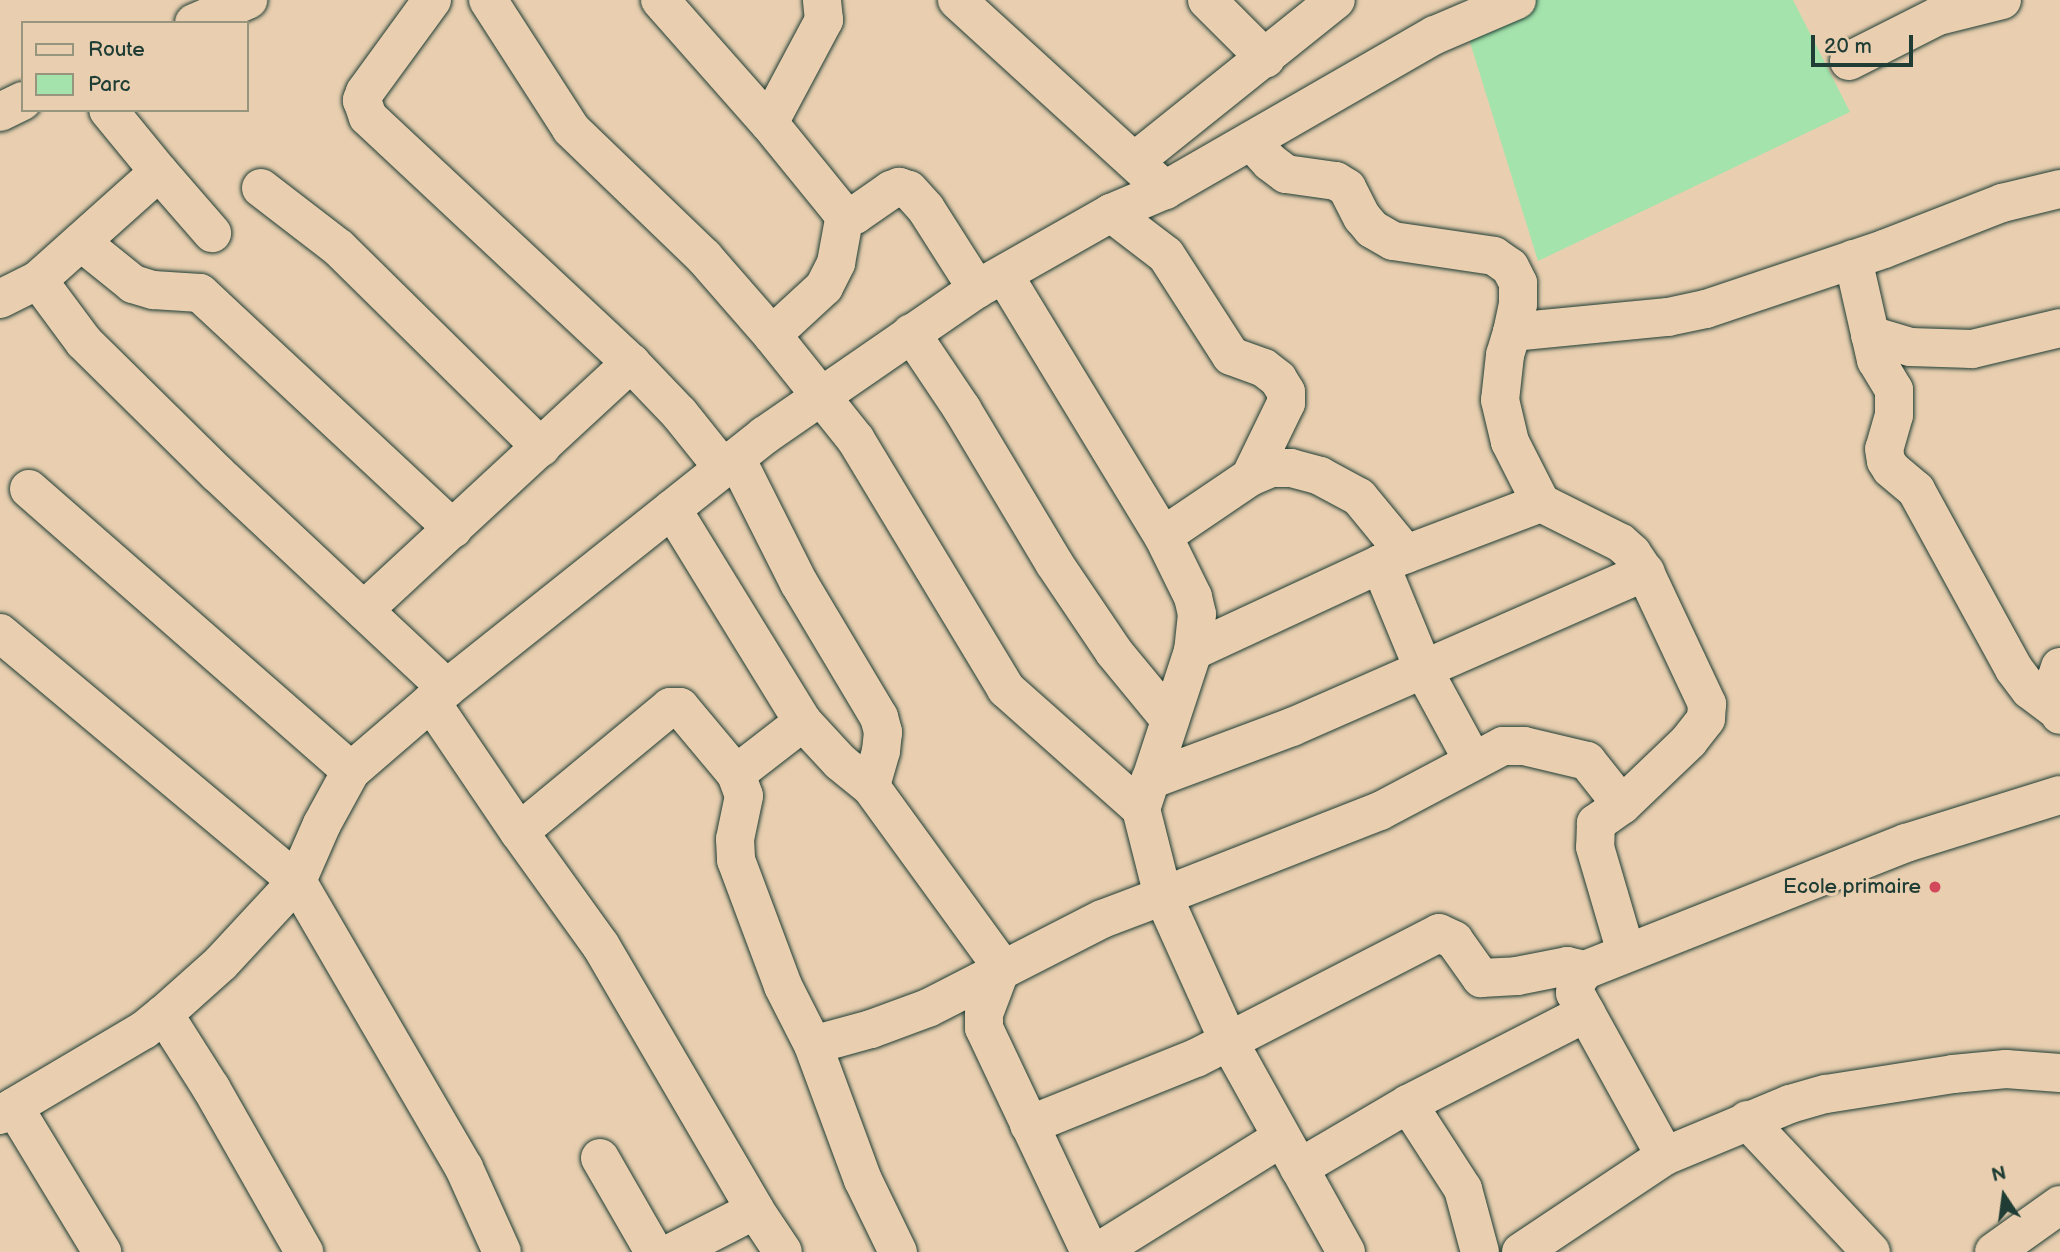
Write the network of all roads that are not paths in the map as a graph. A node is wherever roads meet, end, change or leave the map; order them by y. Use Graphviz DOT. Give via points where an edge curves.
graph roads {
  1 [pos="248,0"];
  2 [pos="432,0"];
  3 [pos="488,0"];
  4 [pos="660,0"];
  5 [pos="822,0"];
  6 [pos="957,0"];
  7 [pos="1208,0"];
  8 [pos="1336,0"];
  9 [pos="1517,0"];
  10 [pos="2002,0"];
  11 [pos="1458,12"];
  12 [pos="199,21"];
  13 [pos="1265,59"];
  14 [pos="1849,61"];
  15 [pos="21,102"];
  16 [pos="0,112"];
  17 [pos="110,112"];
  18 [pos="769,123"];
  19 [pos="1251,141"];
  20 [pos="1136,160"];
  21 [pos="159,172"];
  22 [pos="261,188"];
  23 [pos="2060,189"];
  24 [pos="1165,190"];
  25 [pos="1111,213"];
  26 [pos="845,214"];
  27 [pos="212,233"];
  28 [pos="81,242"];
  29 [pos="1853,259"];
  30 [pos="38,280"];
  31 [pos="991,282"];
  32 [pos="0,299"];
  33 [pos="2060,328"];
  34 [pos="1512,332"];
  35 [pos="911,333"];
  36 [pos="772,335"];
  37 [pos="1870,335"];
  38 [pos="631,363"];
  39 [pos="820,395"];
  40 [pos="541,447"];
  41 [pos="729,463"];
  42 [pos="1250,477"];
  43 [pos="29,489"];
  44 [pos="1541,503"];
  45 [pos="672,509"];
  46 [pos="453,529"];
  47 [pos="1163,536"];
  48 [pos="1393,559"];
  49 [pos="1645,572"];
  50 [pos="364,610"];
  51 [pos="5,648"];
  52 [pos="1193,651"];
  53 [pos="2060,667"];
  54 [pos="1424,671"];
  55 [pos="439,695"];
  56 [pos="2059,713"];
  57 [pos="1170,720"];
  58 [pos="803,722"];
  59 [pos="1473,761"];
  60 [pos="351,771"];
  61 [pos="736,774"];
  62 [pos="871,786"];
  63 [pos="1146,794"];
  64 [pos="2060,795"];
  65 [pos="1622,804"];
  66 [pos="519,832"];
  67 [pos="297,881"];
  68 [pos="1163,896"];
  69 [pos="1626,952"];
  70 [pos="1585,970"];
  71 [pos="999,974"];
  72 [pos="1587,1013"];
  73 [pos="164,1014"];
  74 [pos="1229,1042"];
  75 [pos="813,1045"];
  76 [pos="2060,1073"];
  77 [pos="1408,1104"];
  78 [pos="7,1111"];
  79 [pos="1747,1120"];
  80 [pos="1029,1125"];
  81 [pos="1290,1153"];
  82 [pos="1665,1156"];
  83 [pos="600,1158"];
  84 [pos="2060,1205"];
  85 [pos="755,1210"];
  86 [pos="1528,1250"];
  87 [pos="102,1252"];
  88 [pos="304,1252"];
  89 [pos="502,1252"];
  90 [pos="654,1252"];
  91 [pos="673,1252"];
  92 [pos="783,1252"];
  93 [pos="898,1252"];
  94 [pos="1090,1252"];
  95 [pos="1098,1252"];
  96 [pos="1346,1252"];
  97 [pos="1480,1252"];
  98 [pos="1871,1252"];
  99 [pos="1994,1252"];
  1 -- 12 [label="street"];
  2 -- 38 [label="street" via="365,92 364,109"];
  3 -- 36 [label="street" via="572,129 704,257"];
  4 -- 18 [label="street"];
  5 -- 18 [label="street" via="824,20"];
  6 -- 20 [label="street"];
  7 -- 13 [label="street"];
  8 -- 13 [label="street"];
  9 -- 11 [label="street"];
  10 -- 14 [label="street" via="1938,16"];
  11 -- 19 [label="street" via="1436,36"];
  13 -- 20 [label="street"];
  15 -- 16 [label="street"];
  17 -- 21 [label="street"];
  18 -- 26 [label="street"];
  19 -- 24 [label="street"];
  19 -- 34 [label="street" via="1286,174 1336,181 1347,188 1372,229 1392,241 1484,253 1510,267 1518,283"];
  20 -- 24 [label="street"];
  21 -- 27 [label="street"];
  21 -- 28 [label="street"];
  22 -- 40 [label="street" via="340,248"];
  23 -- 29 [label="street" via="2002,203"];
  24 -- 25 [label="street"];
  25 -- 31 [label="street"];
  25 -- 42 [label="street" via="1166,255 1231,356 1264,368 1286,392 1286,403"];
  26 -- 31 [label="street" via="865,211 899,187 909,190"];
  26 -- 36 [label="street" via="836,264 824,287"];
  28 -- 30 [label="street"];
  28 -- 46 [label="street" via="133,284 200,293"];
  29 -- 34 [label="street" via="1748,296 1668,317"];
  29 -- 37 [label="street"];
  30 -- 32 [label="street"];
  30 -- 50 [label="street" via="84,342"];
  31 -- 35 [label="street"];
  31 -- 47 [label="street"];
  33 -- 37 [label="street" via="1972,349 1910,347"];
  34 -- 44 [label="street" via="1500,400 1510,442"];
  35 -- 39 [label="street"];
  35 -- 57 [label="street" via="1114,652"];
  36 -- 39 [label="street"];
  37 -- 56 [label="street" via="1880,370 1894,390 1886,461 1916,490 2014,669 2030,690"];
  38 -- 40 [label="street"];
  38 -- 41 [label="street"];
  39 -- 41 [label="street"];
  39 -- 63 [label="street" via="856,440 1006,689"];
  40 -- 46 [label="street"];
  41 -- 45 [label="street"];
  41 -- 62 [label="street" via="879,717 881,751"];
  42 -- 47 [label="street"];
  42 -- 48 [label="street" via="1271,468 1291,468 1340,485 1359,496"];
  43 -- 60 [label="street"];
  44 -- 48 [label="street"];
  44 -- 49 [label="street" via="1621,543"];
  45 -- 55 [label="street"];
  45 -- 58 [label="street"];
  46 -- 50 [label="street"];
  47 -- 52 [label="street" via="1193,597 1197,625"];
  48 -- 52 [label="street"];
  48 -- 54 [label="street"];
  49 -- 54 [label="street"];
  49 -- 65 [label="street" via="1700,685 1707,704 1706,719"];
  50 -- 55 [label="street"];
  51 -- 67 [label="street"];
  52 -- 57 [label="street"];
  53 -- 56 [label="street" via="2056,678"];
  54 -- 59 [label="street"];
  54 -- 63 [label="street"];
  55 -- 60 [label="street"];
  55 -- 66 [label="street"];
  57 -- 63 [label="street"];
  58 -- 61 [label="street"];
  58 -- 62 [label="street" via="840,762"];
  59 -- 65 [label="street" via="1514,744 1576,756 1587,761"];
  59 -- 68 [label="street" via="1380,811"];
  60 -- 67 [label="street"];
  61 -- 66 [label="street" via="680,707 670,707"];
  61 -- 75 [label="street" via="744,796 736,860 783,986"];
  62 -- 71 [label="street" via="989,947"];
  63 -- 68 [label="street"];
  64 -- 69 [label="street" via="1906,844"];
  65 -- 69 [label="street" via="1597,823 1595,847"];
  66 -- 85 [label="street" via="601,946"];
  67 -- 73 [label="street" via="221,963"];
  67 -- 89 [label="street" via="464,1168"];
  68 -- 71 [label="street" via="1102,919"];
  68 -- 74 [label="street"];
  69 -- 70 [label="street"];
  70 -- 72 [label="street" via="1575,993"];
  70 -- 74 [label="street" via="1567,967 1480,978 1454,940 1439,933"];
  71 -- 75 [label="street" via="929,1008"];
  71 -- 80 [label="street" via="984,1014 984,1028"];
  72 -- 77 [label="street"];
  72 -- 82 [label="street"];
  73 -- 78 [label="street"];
  73 -- 88 [label="street"];
  74 -- 80 [label="street"];
  74 -- 81 [label="street"];
  75 -- 93 [label="street" via="863,1180"];
  76 -- 79 [label="street" via="2006,1069 1861,1088 1790,1104"];
  77 -- 81 [label="street"];
  77 -- 97 [label="street" via="1462,1189"];
  78 -- 87 [label="street"];
  79 -- 82 [label="street"];
  79 -- 98 [label="street"];
  80 -- 94 [label="street"];
  81 -- 95 [label="street"];
  81 -- 96 [label="street"];
  82 -- 86 [label="street"];
  83 -- 90 [label="street"];
  84 -- 99 [label="street"];
  85 -- 91 [label="street"];
  85 -- 92 [label="street"];
}
